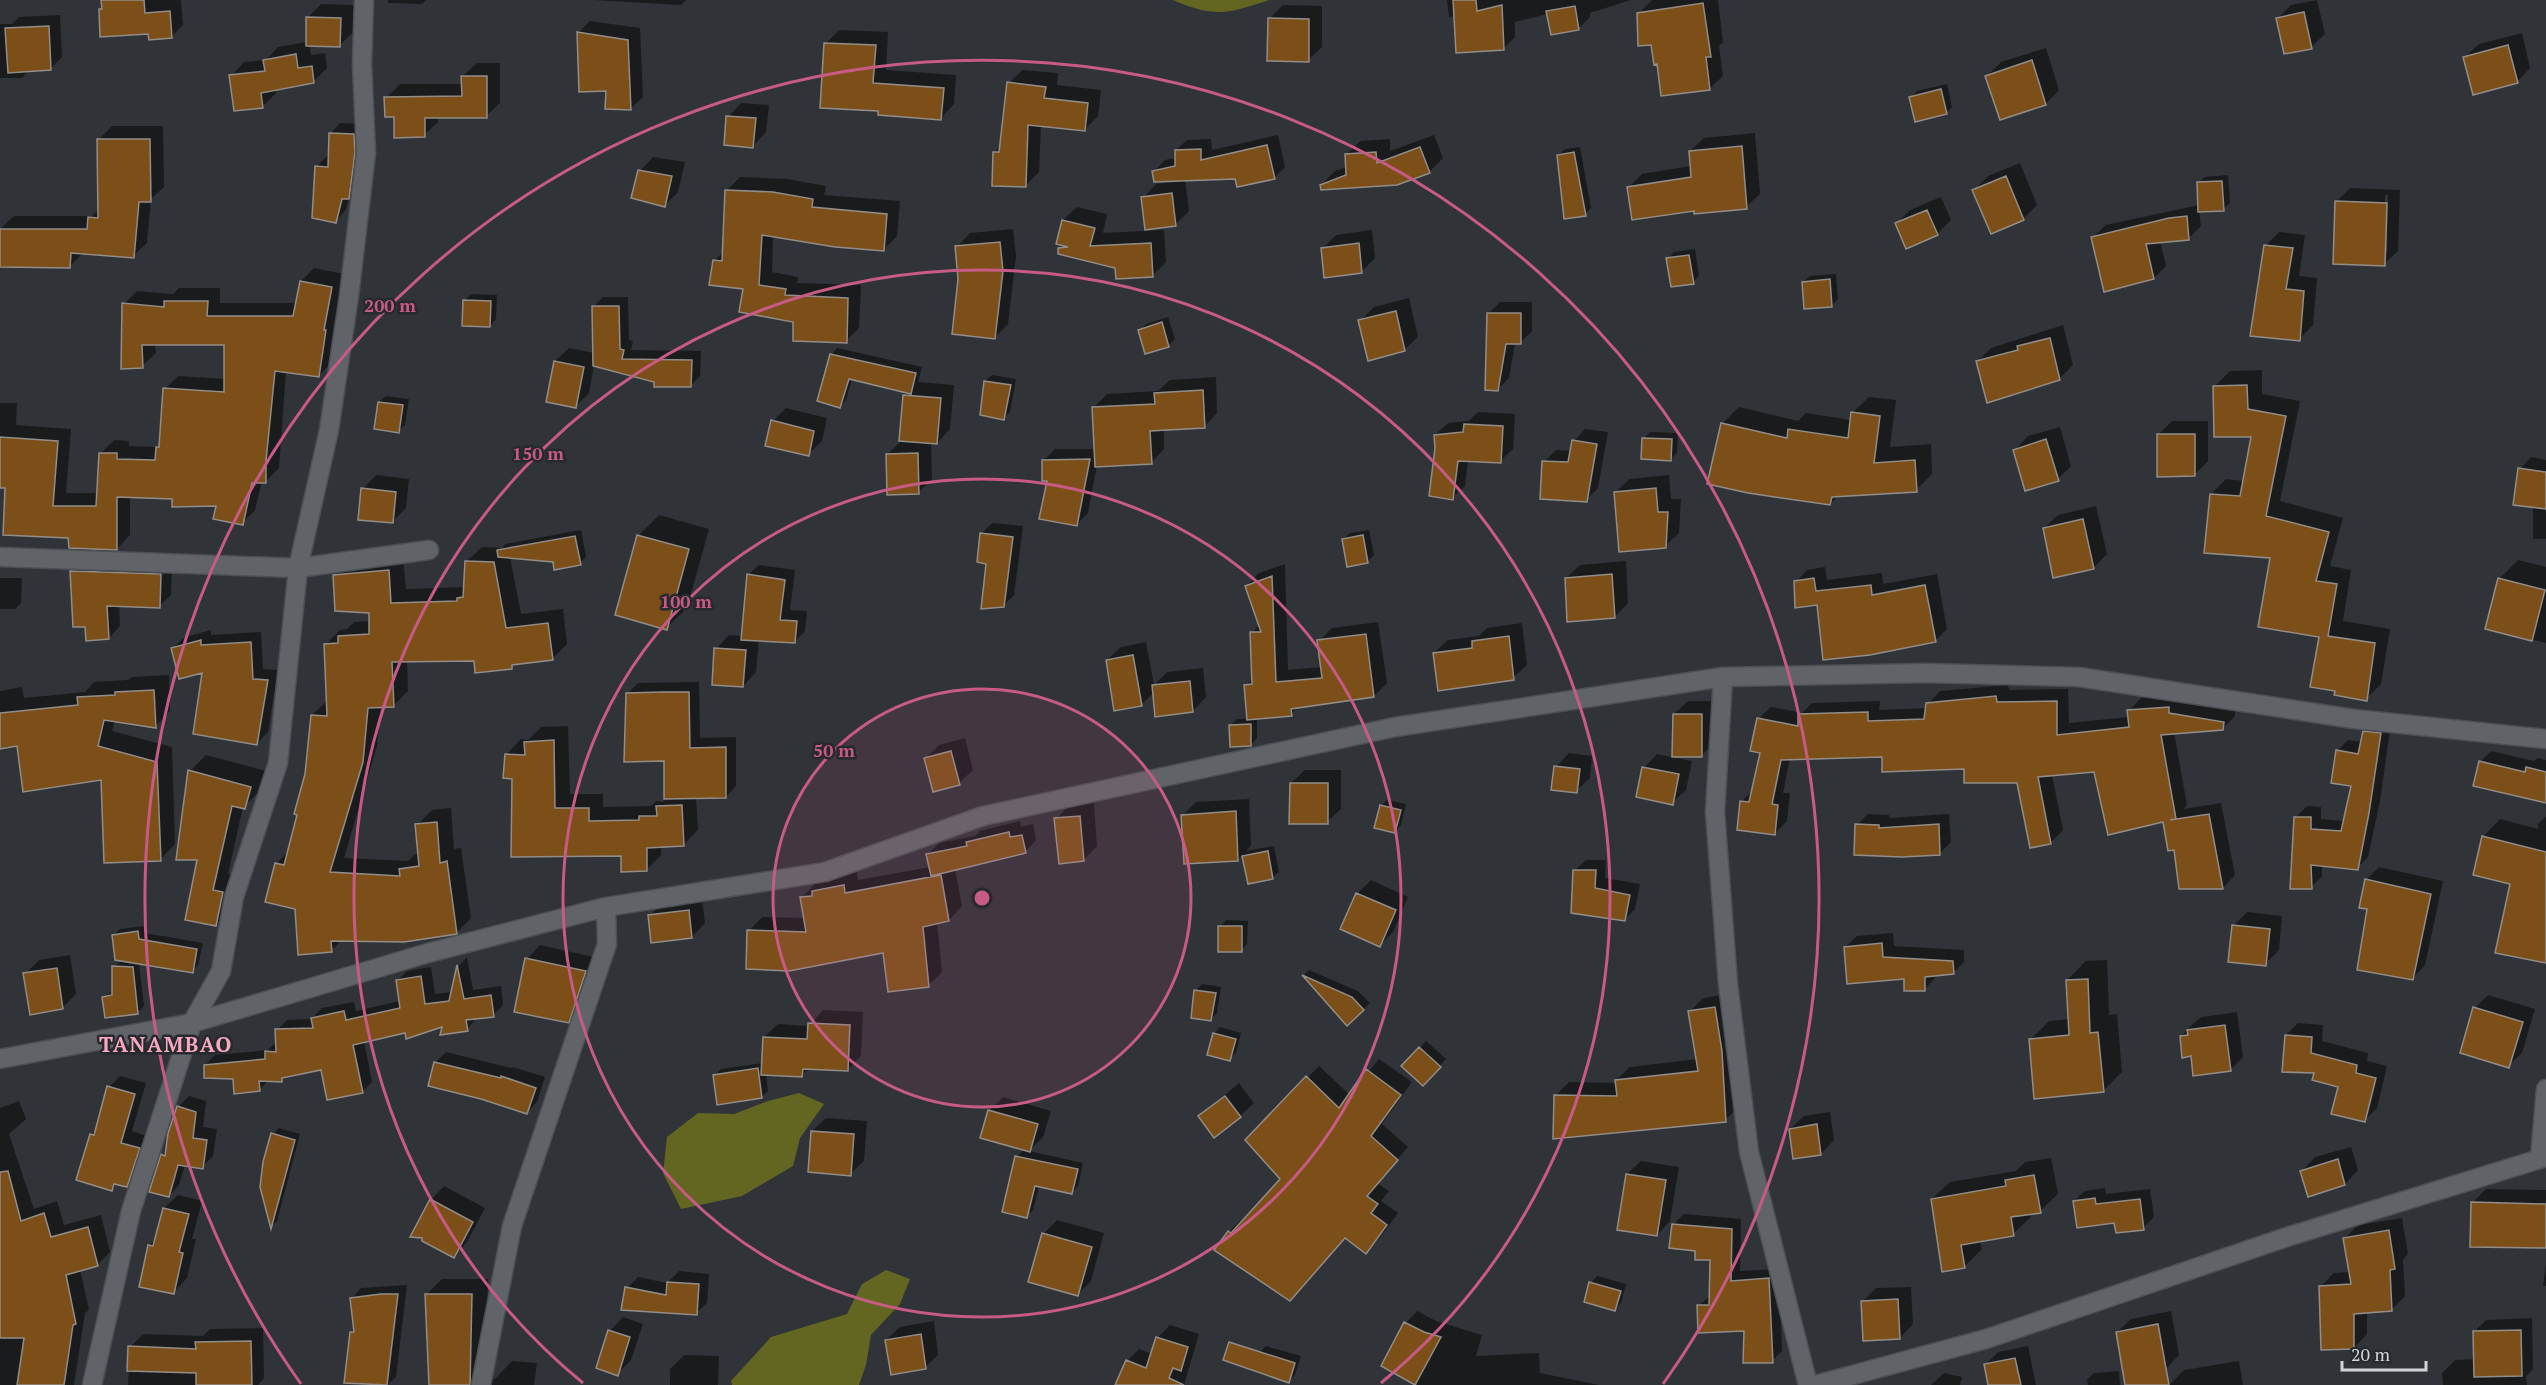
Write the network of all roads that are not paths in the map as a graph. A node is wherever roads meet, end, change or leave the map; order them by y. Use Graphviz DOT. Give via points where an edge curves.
graph roads {
  1 [pos="364,0"];
  2 [pos="429,550"];
  3 [pos="0,557"];
  4 [pos="298,568"];
  5 [pos="1723,677"];
  6 [pos="2546,739"];
  7 [pos="606,907"];
  8 [pos="192,1023"];
  9 [pos="0,1059"];
  10 [pos="2546,1089"];
  11 [pos="2543,1157"];
  12 [pos="92,1385"];
  13 [pos="481,1385"];
  14 [pos="1808,1385"];
  15 [pos="1816,1385"];
  1 -- 4 [label="street" via="366,153 329,430"];
  2 -- 4 [label="street"];
  3 -- 4 [label="street"];
  4 -- 8 [label="street" via="278,763 234,897 221,971"];
  5 -- 6 [label="street" via="2079,677 2354,719"];
  5 -- 7 [label="street" via="1395,727 983,816 825,872"];
  5 -- 14 [label="street" via="1715,812 1728,984 1749,1152"];
  7 -- 8 [label="street" via="428,953"];
  7 -- 13 [label="street" via="607,944 512,1226"];
  8 -- 9 [label="street"];
  8 -- 12 [label="street" via="131,1211"];
  10 -- 11 [label="street"];
  11 -- 15 [label="street" via="2287,1237 1986,1339"];
}
